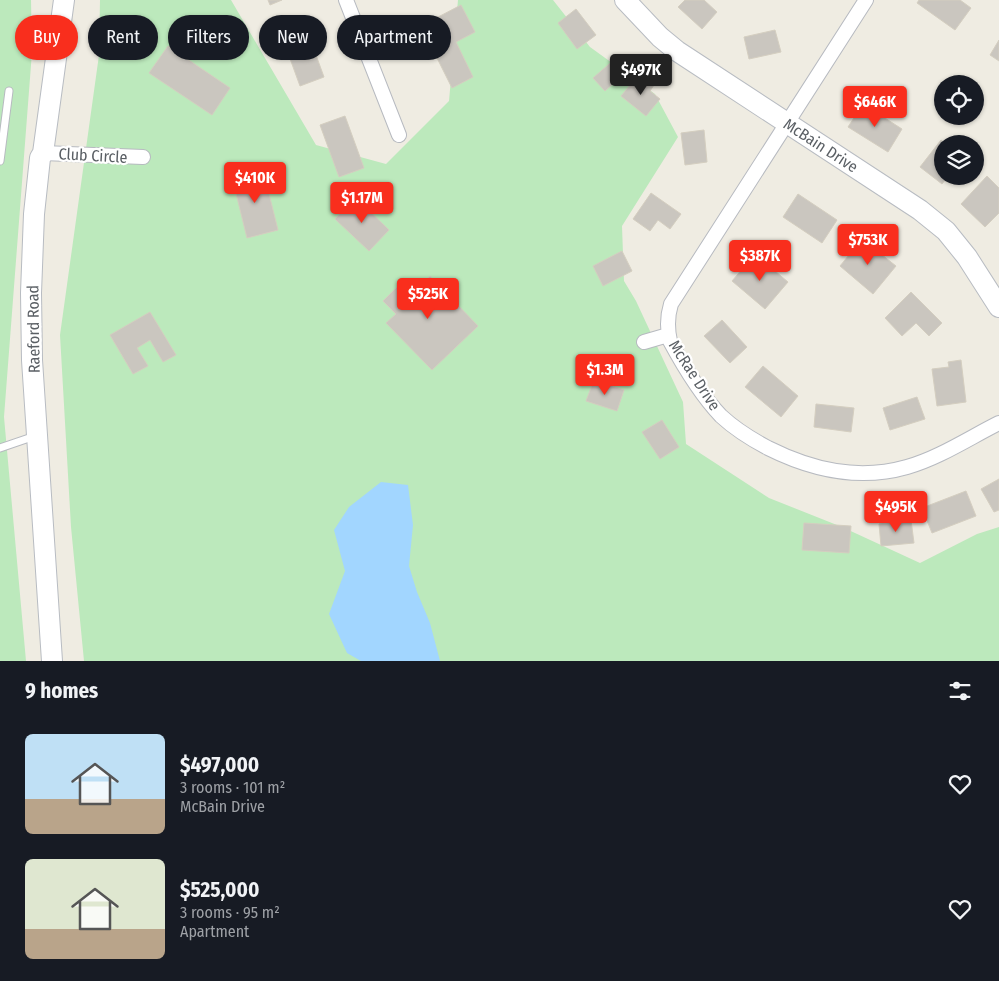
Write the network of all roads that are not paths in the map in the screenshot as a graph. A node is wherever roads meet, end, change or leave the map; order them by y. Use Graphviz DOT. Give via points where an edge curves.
graph roads {
  1 [pos="64,0"];
  2 [pos="346,0"];
  3 [pos="624,0"];
  4 [pos="866,0"];
  5 [pos="9,91"];
  6 [pos="787,122"];
  7 [pos="399,135"];
  8 [pos="43,153"];
  9 [pos="143,157"];
  10 [pos="0,161"];
  11 [pos="999,307"];
  12 [pos="668,335"];
  13 [pos="644,342"];
  14 [pos="999,423"];
  15 [pos="38,436"];
  16 [pos="0,448"];
  17 [pos="52,661"];
  1 -- 8 [label="main road, Raeford Road"];
  2 -- 7 [label="street"];
  3 -- 6 [label="main road, McBain Drive" via="678,51"];
  4 -- 6 [label="street, McRae Drive"];
  5 -- 10 [label="lane"];
  6 -- 11 [label="main road, McBain Drive" via="920,210 946,231 968,257"];
  6 -- 12 [label="street, McRae Drive" via="671,304 667,315"];
  8 -- 9 [label="street, Club Circle"];
  8 -- 15 [label="main road, Raeford Road" via="34,214 31,293"];
  12 -- 13 [label="street"];
  12 -- 14 [label="street, McRae Drive" via="707,399 738,431 787,457 819,468 864,474 908,466"];
  15 -- 16 [label="lane"];
  15 -- 17 [label="main road, Raeford Road"];
}
